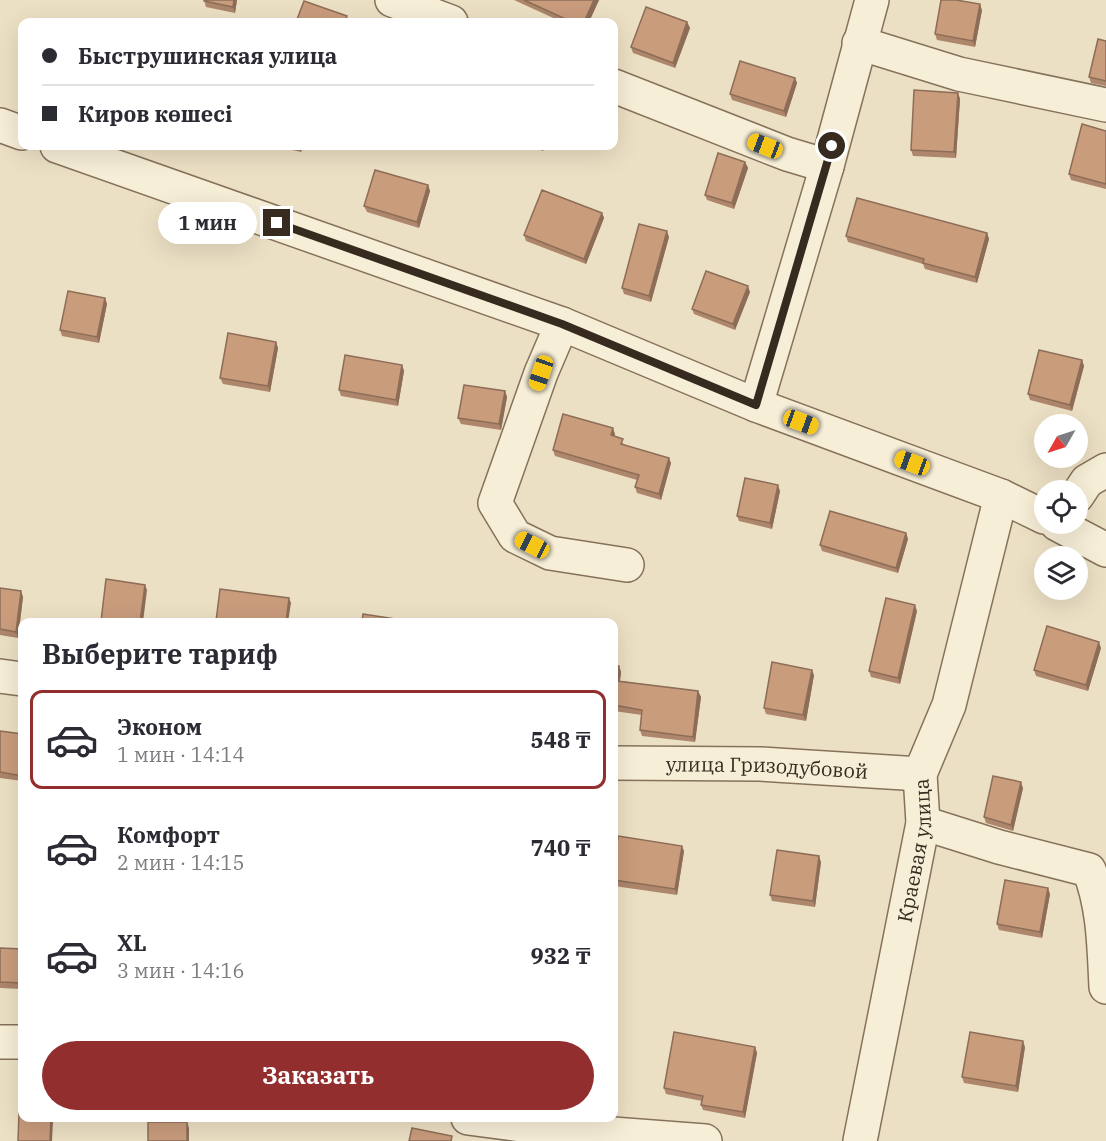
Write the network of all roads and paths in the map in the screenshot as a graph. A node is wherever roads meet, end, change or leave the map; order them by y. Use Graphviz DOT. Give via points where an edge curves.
graph roads {
  1 [pos="392,0"];
  2 [pos="872,0"];
  3 [pos="440,18"];
  4 [pos="859,43"];
  5 [pos="618,88"];
  6 [pos="1106,105"];
  7 [pos="0,125"];
  8 [pos="18,132"];
  9 [pos="68,150"];
  10 [pos="827,166"];
  11 [pos="562,324"];
  12 [pos="756,405"];
  13 [pos="1106,470"];
  14 [pos="1088,481"];
  15 [pos="1001,496"];
  16 [pos="1034,512"];
  17 [pos="1076,534"];
  18 [pos="1106,550"];
  19 [pos="627,565"];
  20 [pos="0,676"];
  21 [pos="18,678"];
  22 [pos="618,763"];
  23 [pos="920,774"];
  24 [pos="923,823"];
  25 [pos="1106,987"];
  26 [pos="0,1042"];
  27 [pos="18,1042"];
  28 [pos="499,1122"];
  29 [pos="705,1141"];
  30 [pos="860,1141"];
  1 -- 3 [label="street"];
  2 -- 4 [label="street"];
  4 -- 6 [label="street" via="959,74"];
  4 -- 10 [label="street"];
  5 -- 10 [label="street"];
  7 -- 8 [label="street"];
  9 -- 11 [label="street"];
  10 -- 12 [label="street"];
  11 -- 12 [label="street"];
  11 -- 19 [label="street" via="495,503 515,536 550,554"];
  12 -- 15 [label="street"];
  13 -- 14 [label="street"];
  15 -- 16 [label="street"];
  15 -- 23 [label="street, Краевая улица" via="949,705"];
  17 -- 18 [label="street"];
  20 -- 21 [label="street"];
  22 -- 23 [label="street, улица Гризодубовой" via="760,764"];
  23 -- 24 [label="street, Краевая улица"];
  24 -- 25 [label="street" via="1089,870 1104,938"];
  24 -- 30 [label="street, Краевая улица"];
  26 -- 27 [label="street"];
  28 -- 29 [label="street"];
}
